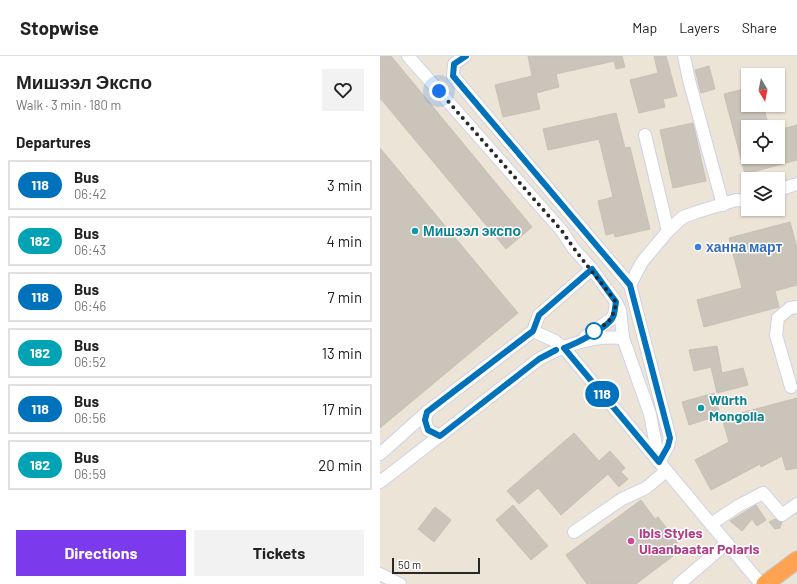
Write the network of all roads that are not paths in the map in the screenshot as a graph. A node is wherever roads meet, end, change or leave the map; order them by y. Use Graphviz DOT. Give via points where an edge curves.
graph roads {
  1 [pos="408,56"];
  2 [pos="466,56"];
  3 [pos="684,56"];
  4 [pos="645,135"];
  5 [pos="797,184"];
  6 [pos="785,188"];
  7 [pos="741,200"];
  8 [pos="723,205"];
  9 [pos="668,231"];
  10 [pos="592,269"];
  11 [pos="630,285"];
  12 [pos="616,302"];
  13 [pos="797,307"];
  14 [pos="533,331"];
  15 [pos="623,338"];
  16 [pos="578,343"];
  17 [pos="564,348"];
  18 [pos="791,386"];
  19 [pos="427,412"];
  20 [pos="440,436"];
  21 [pos="380,454"];
  22 [pos="663,466"];
  23 [pos="380,482"];
  24 [pos="797,504"];
  25 [pos="711,524"];
  26 [pos="574,532"];
  27 [pos="727,543"];
  28 [pos="797,560"];
  29 [pos="380,574"];
  30 [pos="400,584"];
  31 [pos="679,584"];
  32 [pos="761,584"];
  33 [pos="765,584"];
  1 -- 10 [label="street" via="562,231"];
  2 -- 11 [label="street" via="454,64 453,76"];
  3 -- 8 [label="street"];
  4 -- 9 [label="street"];
  5 -- 6 [label="street"];
  7 -- 8 [label="street"];
  8 -- 9 [label="street" via="683,217"];
  9 -- 11 [label="street" via="642,262"];
  10 -- 12 [label="street"];
  10 -- 14 [label="street" via="539,315"];
  11 -- 22 [label="street" via="670,438"];
  12 -- 15 [label="street" via="620,310"];
  12 -- 16 [label="street" via="614,316"];
  13 -- 18 [label="street" via="790,308 778,318 776,335"];
  14 -- 17 [label="street"];
  14 -- 19 [label="street"];
  15 -- 16 [label="street" via="598,338"];
  15 -- 22 [label="street" via="650,414"];
  16 -- 17 [label="street"];
  17 -- 20 [label="street" via="539,359"];
  17 -- 22 [label="street"];
  19 -- 20 [label="street" via="426,427 430,432"];
  19 -- 21 [label="street"];
  20 -- 23 [label="street"];
  22 -- 25 [label="street"];
  22 -- 26 [label="street" via="646,488 622,499"];
  24 -- 25 [label="street" via="782,515 763,493"];
  25 -- 27 [label="street"];
  27 -- 31 [label="street"];
  27 -- 32 [label="street"];
  28 -- 33 [label="highway"];
  29 -- 30 [label="street"];
}
